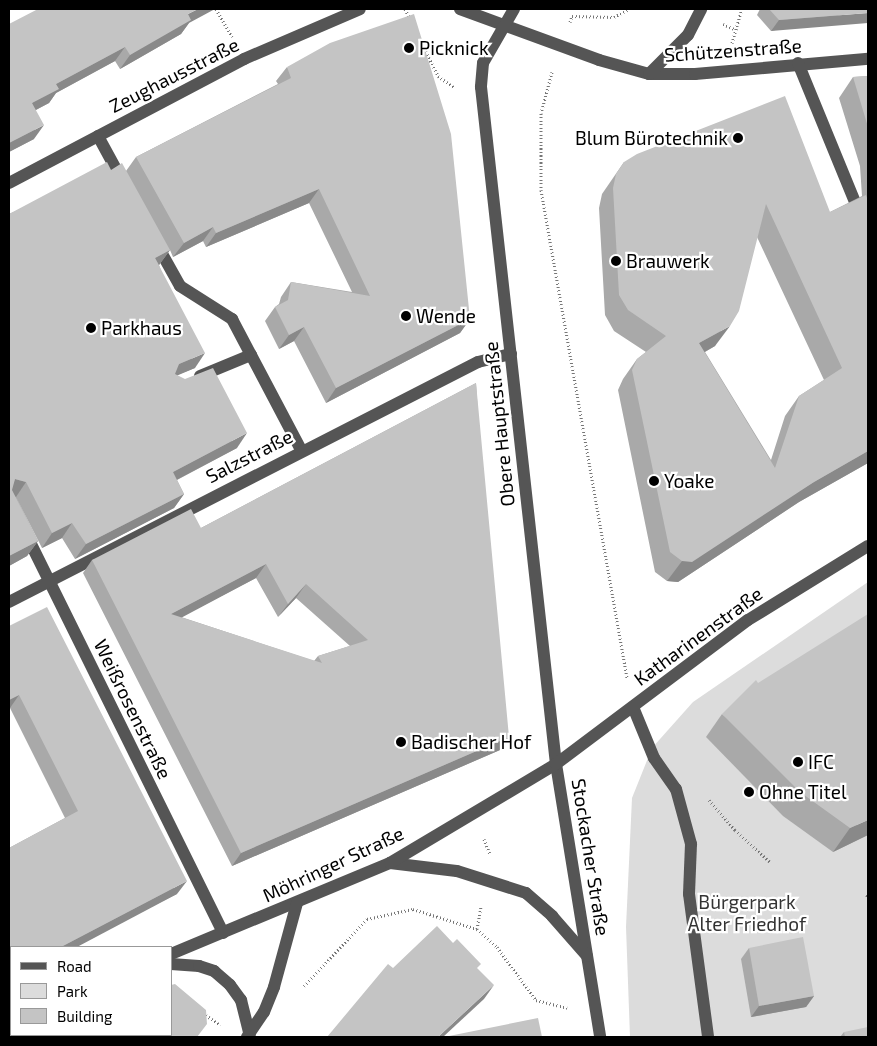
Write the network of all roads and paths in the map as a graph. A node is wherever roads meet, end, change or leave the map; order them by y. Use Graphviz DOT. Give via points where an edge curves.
graph roads {
  1 [pos="360,9"];
  2 [pos="405,9"];
  3 [pos="460,9"];
  4 [pos="479,9"];
  5 [pos="514,9"];
  6 [pos="629,9"];
  7 [pos="701,9"];
  8 [pos="742,9"];
  9 [pos="489,20"];
  10 [pos="412,25"];
  11 [pos="506,26"];
  12 [pos="734,28"];
  13 [pos="420,42"];
  14 [pos="559,44"];
  15 [pos="868,59"];
  16 [pos="798,63"];
  17 [pos="649,74"];
  18 [pos="483,107"];
  19 [pos="98,136"];
  20 [pos="9,183"];
  21 [pos="130,194"];
  22 [pos="148,228"];
  23 [pos="868,234"];
  24 [pos="511,354"];
  25 [pos="251,355"];
  26 [pos="190,380"];
  27 [pos="302,450"];
  28 [pos="18,519"];
  29 [pos="868,546"];
  30 [pos="50,580"];
  31 [pos="9,602"];
  32 [pos="632,707"];
  33 [pos="556,764"];
  34 [pos="704,795"];
  35 [pos="770,862"];
  36 [pos="390,863"];
  37 [pos="297,903"];
  38 [pos="223,933"];
  39 [pos="172,954"];
  40 [pos="588,956"];
  41 [pos="172,964"];
  42 [pos="297,993"];
  43 [pos="194,1007"];
  44 [pos="596,1017"];
  45 [pos="248,1036"];
  46 [pos="600,1037"];
  47 [pos="708,1037"];
  1 -- 19 [label="street, Zeughausstraße" via="244,59"];
  2 -- 10 [label="path"];
  3 -- 9 [label="street, Schützenstraße"];
  4 -- 9 [label="street"];
  5 -- 11 [label="street, Obere Hauptstraße"];
  6 -- 14 [label="path" via="614,17 572,16"];
  7 -- 17 [label="street" via="688,35"];
  8 -- 12 [label="path"];
  9 -- 11 [label="street, Schützenstraße"];
  11 -- 14 [label="street, Schützenstraße"];
  11 -- 18 [label="street, Obere Hauptstraße" via="483,63"];
  13 -- 18 [label="path" via="438,76"];
  14 -- 17 [label="street, Schützenstraße"];
  14 -- 32 [label="path" via="541,113 541,190"];
  15 -- 16 [label="street, Schützenstraße"];
  16 -- 17 [label="street, Schützenstraße" via="695,74"];
  16 -- 23 [label="street"];
  18 -- 24 [label="street, Obere Hauptstraße"];
  19 -- 20 [label="street, Zeughausstraße"];
  19 -- 21 [label="street"];
  22 -- 25 [label="street" via="180,286 232,319"];
  24 -- 27 [label="street, Salzstraße" via="478,362"];
  24 -- 33 [label="street, Obere Hauptstraße"];
  25 -- 26 [label="street"];
  25 -- 27 [label="street"];
  27 -- 30 [label="street, Salzstraße"];
  28 -- 30 [label="street, Weißrosenstraße"];
  29 -- 32 [label="street, Katharinenstraße" via="748,620"];
  30 -- 31 [label="street, Salzstraße"];
  30 -- 38 [label="street, Weißrosenstraße"];
  32 -- 33 [label="street, Katharinenstraße"];
  32 -- 47 [label="street" via="654,758 676,789 690,844 689,894"];
  33 -- 36 [label="street, Möhringer Straße"];
  33 -- 40 [label="street, Stockacher Straße"];
  34 -- 35 [label="path"];
  36 -- 37 [label="street, Möhringer Straße"];
  36 -- 40 [label="street, Stockacher Straße" via="457,871 526,893"];
  37 -- 38 [label="street, Möhringer Straße"];
  37 -- 45 [label="street" via="274,987"];
  38 -- 39 [label="street, Möhringer Straße"];
  40 -- 44 [label="street, Stockacher Straße"];
  41 -- 45 [label="street" via="214,971 230,985 241,1000"];
  42 -- 44 [label="path" via="367,919 413,909 476,929 497,947 536,1000"];
  43 -- 45 [label="path" via="217,1024"];
  44 -- 46 [label="street, Stockacher Straße"];
}
